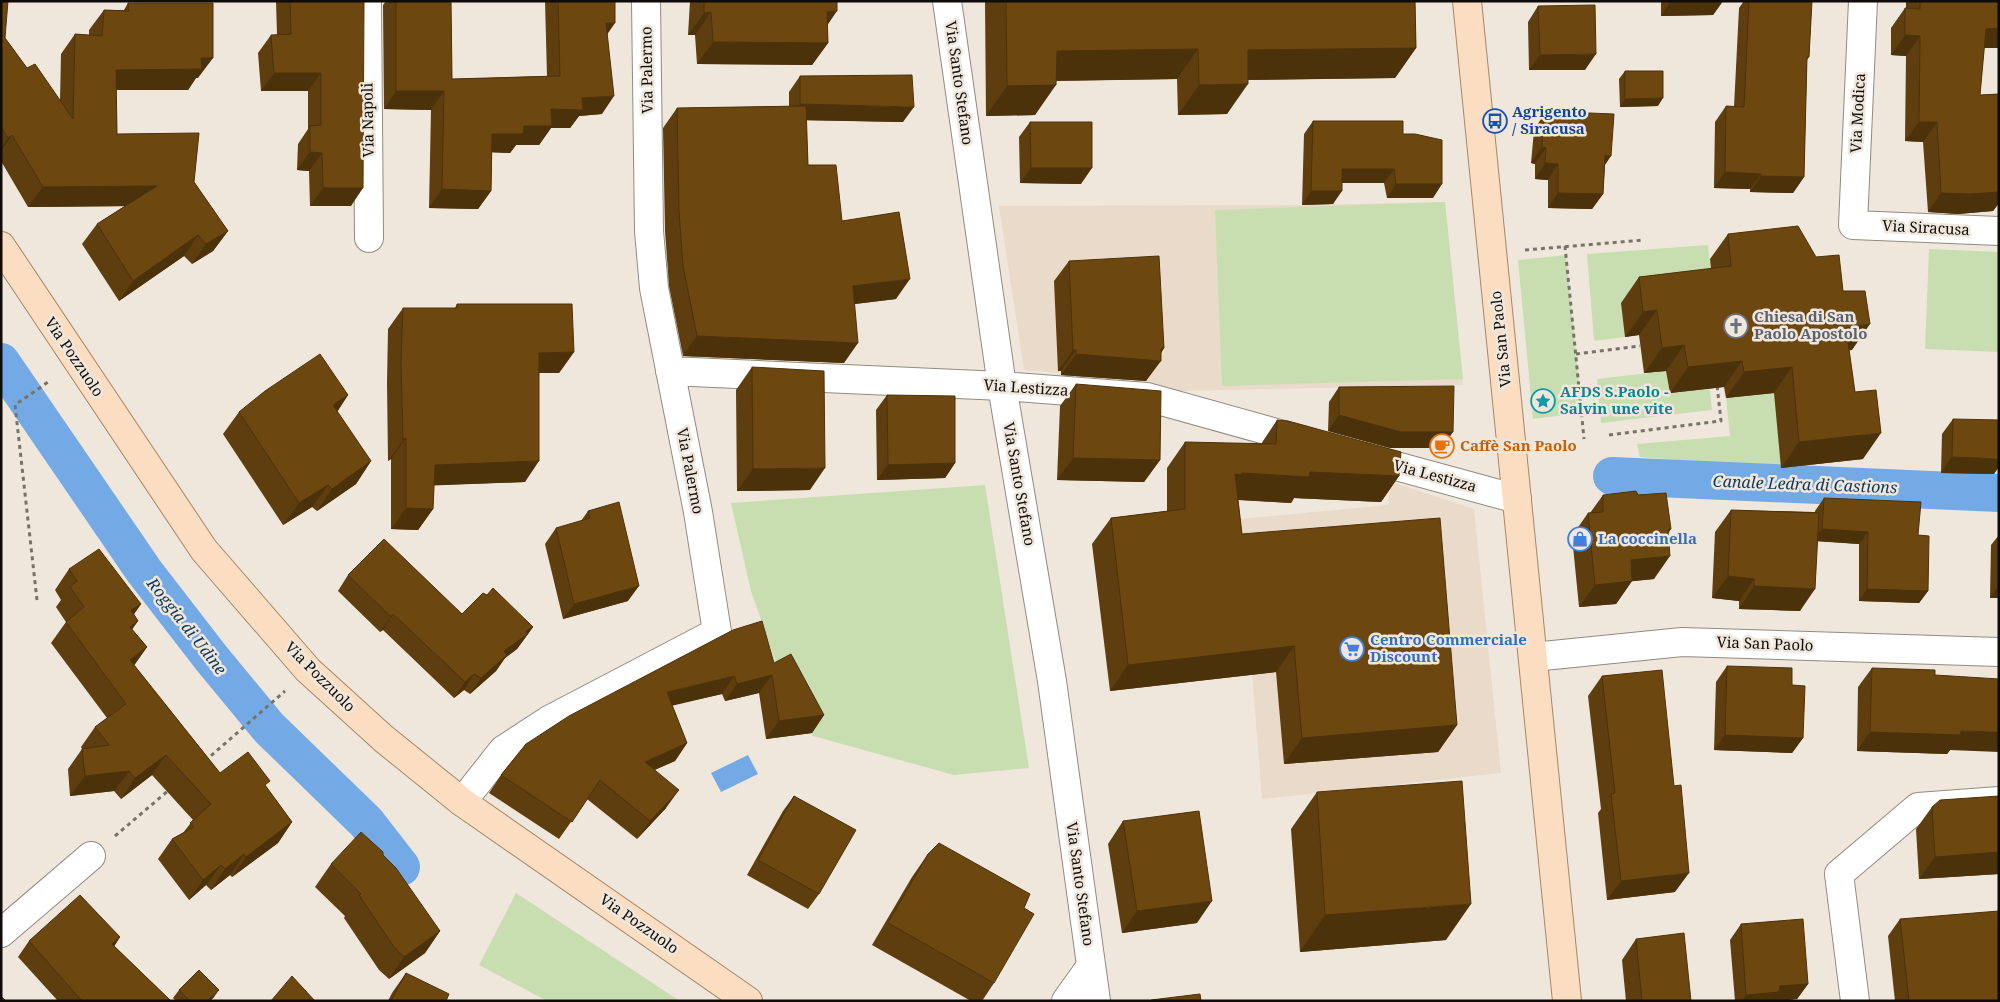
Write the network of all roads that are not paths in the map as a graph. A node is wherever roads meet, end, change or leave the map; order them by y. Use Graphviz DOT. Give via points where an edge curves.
graph roads {
  1 [pos="367,1"];
  2 [pos="646,1"];
  3 [pos="947,1"];
  4 [pos="1467,1"];
  5 [pos="1863,1"];
  6 [pos="1853,225"];
  7 [pos="1999,231"];
  8 [pos="369,238"];
  9 [pos="1,246"];
  10 [pos="670,371"];
  11 [pos="1002,386"];
  12 [pos="1517,499"];
  13 [pos="1999,652"];
  14 [pos="1533,657"];
  15 [pos="1999,801"];
  16 [pos="462,802"];
  17 [pos="92,856"];
  18 [pos="1,933"];
  19 [pos="1091,966"];
  20 [pos="748,1001"];
  21 [pos="1066,1001"];
  22 [pos="1096,1001"];
  23 [pos="1568,1001"];
  24 [pos="1855,1001"];
  1 -- 8 [label="street, Via Napoli"];
  2 -- 10 [label="street, Via Palermo" via="650,231 654,288"];
  3 -- 11 [label="street, Via Santo Stefano"];
  4 -- 12 [label="main road, Via San Paolo"];
  5 -- 6 [label="street, Via Modica"];
  6 -- 7 [label="street, Via Siracusa"];
  9 -- 16 [label="main road, Via Pozzuolo" via="204,550 308,670 384,739"];
  10 -- 11 [label="street, Via Lestizza"];
  10 -- 16 [label="street, Via Palermo" via="698,512 717,632 549,720 502,750"];
  11 -- 12 [label="street, Via Lestizza" via="1147,397"];
  11 -- 19 [label="street, Via Santo Stefano" via="1052,681"];
  12 -- 14 [label="main road, Via San Paolo"];
  13 -- 14 [label="street, Via San Paolo" via="1682,642"];
  14 -- 23 [label="main road, Via San Paolo"];
  15 -- 24 [label="street" via="1918,807 1839,874"];
  16 -- 20 [label="main road, Via Pozzuolo"];
  17 -- 18 [label="street"];
  19 -- 21 [label="street, Via Santo Stefano"];
  19 -- 22 [label="street, Via Santo Stefano"];
}
